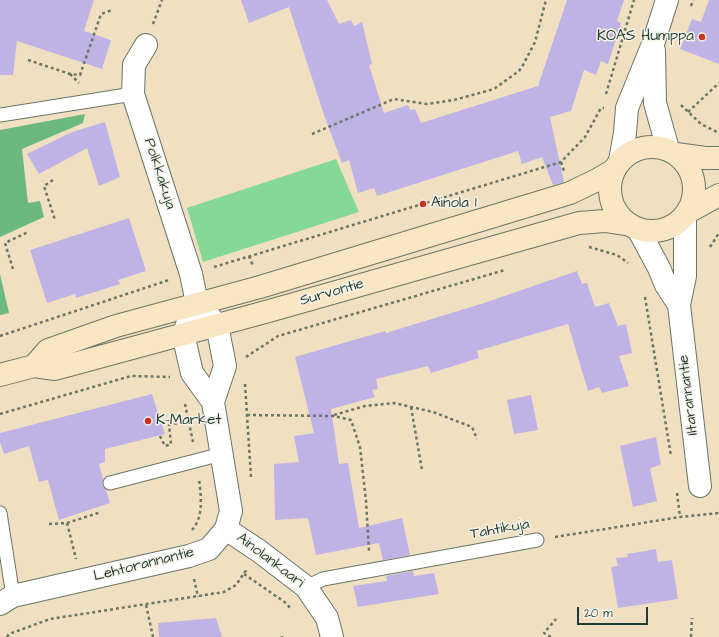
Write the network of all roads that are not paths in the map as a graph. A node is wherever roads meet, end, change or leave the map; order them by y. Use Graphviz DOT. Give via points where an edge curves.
graph roads {
  1 [pos="668,0"];
  2 [pos="653,44"];
  3 [pos="146,45"];
  4 [pos="133,94"];
  5 [pos="0,115"];
  6 [pos="672,151"];
  7 [pos="719,158"];
  8 [pos="617,166"];
  9 [pos="719,195"];
  10 [pos="687,214"];
  11 [pos="634,227"];
  12 [pos="197,303"];
  13 [pos="679,305"];
  14 [pos="217,325"];
  15 [pos="183,334"];
  16 [pos="34,366"];
  17 [pos="0,376"];
  18 [pos="214,402"];
  19 [pos="222,454"];
  20 [pos="110,483"];
  21 [pos="700,486"];
  22 [pos="0,513"];
  23 [pos="226,529"];
  24 [pos="537,540"];
  25 [pos="306,588"];
  26 [pos="7,600"];
  27 [pos="332,637"];
  1 -- 2 [label="street"];
  2 -- 6 [label="street" via="655,103"];
  2 -- 8 [label="street" via="627,108 626,133"];
  3 -- 4 [label="street, Polkkakuja" via="134,65"];
  4 -- 5 [label="lane"];
  4 -- 12 [label="street, Polkkakuja" via="191,274"];
  6 -- 7 [label="main road" via="705,158"];
  6 -- 8 [label="main road" via="658,147 638,149 628,154"];
  6 -- 10 [label="main road" via="686,163 694,180 694,200"];
  8 -- 11 [label="main road" via="610,182 610,195 621,217"];
  8 -- 12 [label="main road, Survontie" via="570,193 260,287"];
  9 -- 10 [label="main road"];
  10 -- 11 [label="main road" via="675,225 663,230 651,231"];
  10 -- 13 [label="street, Iltarannantie" via="686,276"];
  11 -- 13 [label="street, Iltarannantie"];
  11 -- 14 [label="main road, Survontie" via="605,221 579,223"];
  12 -- 14 [label="street"];
  12 -- 15 [label="street"];
  12 -- 16 [label="main road, Survontie" via="116,326 48,350"];
  13 -- 21 [label="street, Iltarannantie"];
  14 -- 15 [label="main road, Survontie"];
  14 -- 18 [label="street, Lehtorannantie" via="225,366"];
  15 -- 16 [label="main road, Survontie" via="55,369"];
  15 -- 18 [label="street, Lehtorannantie" via="192,373"];
  16 -- 17 [label="main road, Survontie"];
  18 -- 19 [label="street, Lehtorannantie"];
  19 -- 20 [label="lane"];
  19 -- 23 [label="street, Lehtorannantie" via="231,511"];
  22 -- 26 [label="lane"];
  23 -- 25 [label="street, Ainolankaari"];
  23 -- 26 [label="street, Lehtorannantie" via="209,549 189,556"];
  24 -- 25 [label="lane, Tahtikuja" via="323,579"];
  25 -- 27 [label="street, Ainolankaari" via="326,618"];
}
